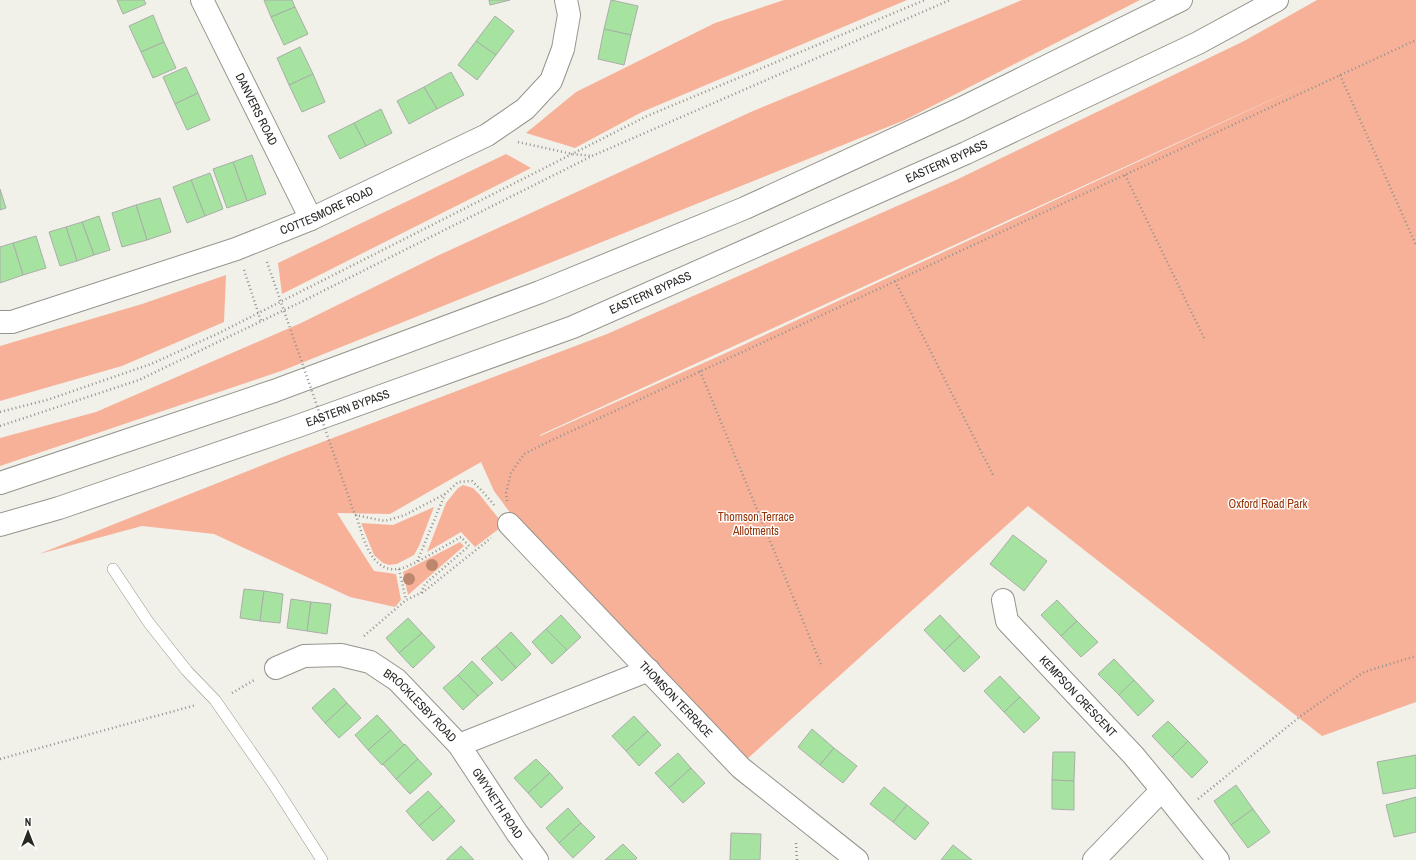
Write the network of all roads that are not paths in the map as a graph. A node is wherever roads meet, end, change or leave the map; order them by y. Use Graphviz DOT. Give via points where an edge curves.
graph roads {
  1 [pos="202,0"];
  2 [pos="566,0"];
  3 [pos="1180,0"];
  4 [pos="1277,0"];
  5 [pos="311,219"];
  6 [pos="0,322"];
  7 [pos="0,483"];
  8 [pos="509,524"];
  9 [pos="0,525"];
  10 [pos="113,569"];
  11 [pos="1003,600"];
  12 [pos="276,668"];
  13 [pos="649,670"];
  14 [pos="459,745"];
  15 [pos="1162,790"];
  16 [pos="322,860"];
  17 [pos="537,860"];
  18 [pos="857,860"];
  19 [pos="1094,860"];
  20 [pos="1218,860"];
  1 -- 5 [label="main road, DANVERS ROAD"];
  2 -- 5 [label="main road, COTTESMORE ROAD" via="569,15 563,49 551,81 525,109 487,135"];
  3 -- 7 [label="main road" via="960,109 744,208 540,292 274,391"];
  4 -- 9 [label="main road, EASTERN BYPASS" via="1198,43 966,153 573,327 291,429 59,508"];
  5 -- 6 [label="main road, COTTESMORE ROAD" via="236,249 12,322"];
  8 -- 13 [label="main road, THOMSON TERRACE"];
  10 -- 16 [label="lane" via="149,623 187,671 215,700"];
  11 -- 15 [label="main road, KEMPSON CRESCENT" via="1007,621 1134,756"];
  12 -- 14 [label="main road, BROCKLESBY ROAD" via="304,656 341,655 370,662 397,680"];
  13 -- 14 [label="main road, BROCKLESBY ROAD"];
  13 -- 18 [label="main road, THOMSON TERRACE" via="741,768"];
  14 -- 17 [label="main road, GWYNETH ROAD"];
  15 -- 19 [label="main road"];
  15 -- 20 [label="main road, KEMPSON CRESCENT"];
}
